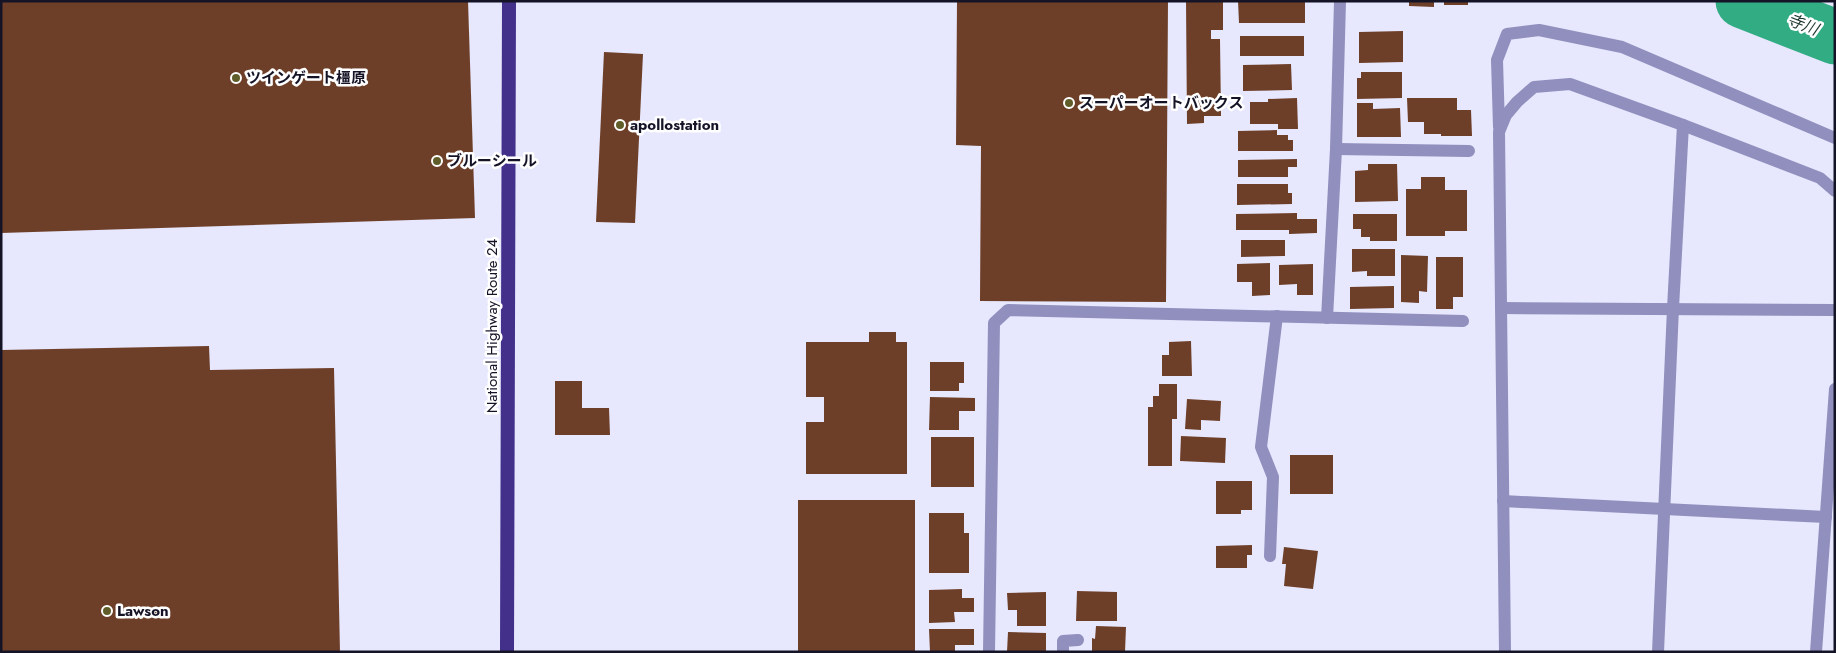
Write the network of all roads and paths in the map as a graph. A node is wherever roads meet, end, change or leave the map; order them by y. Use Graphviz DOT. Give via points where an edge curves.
graph roads {
  1 [pos="509,1"];
  2 [pos="1340,1"];
  3 [pos="1683,125"];
  4 [pos="1499,132"];
  5 [pos="1835,138"];
  6 [pos="1336,149"];
  7 [pos="1469,151"];
  8 [pos="1835,191"];
  9 [pos="1501,308"];
  10 [pos="1673,308"];
  11 [pos="1835,310"];
  12 [pos="1277,316"];
  13 [pos="1327,318"];
  14 [pos="1464,322"];
  15 [pos="1835,389"];
  16 [pos="1503,501"];
  17 [pos="1664,509"];
  18 [pos="1826,518"];
  19 [pos="1270,556"];
  20 [pos="1078,640"];
  21 [pos="507,652"];
  22 [pos="988,652"];
  23 [pos="1062,652"];
  24 [pos="1505,652"];
  25 [pos="1658,652"];
  26 [pos="1816,652"];
  1 -- 21 [label="highway, National Highway Route 24"];
  2 -- 6 [label="street"];
  3 -- 4 [label="street" via="1570,84 1534,87 1506,115"];
  3 -- 8 [label="street" via="1820,178"];
  3 -- 10 [label="street"];
  4 -- 5 [label="street" via="1497,60 1507,34 1538,30 1622,47"];
  4 -- 9 [label="street"];
  6 -- 7 [label="street"];
  6 -- 13 [label="street"];
  9 -- 10 [label="street"];
  9 -- 16 [label="street"];
  10 -- 11 [label="street"];
  10 -- 17 [label="street"];
  12 -- 13 [label="street"];
  12 -- 19 [label="street" via="1261,447 1273,477"];
  12 -- 22 [label="street" via="1008,310 994,324"];
  13 -- 14 [label="street"];
  15 -- 18 [label="street"];
  16 -- 17 [label="street"];
  16 -- 24 [label="street"];
  17 -- 18 [label="street"];
  17 -- 25 [label="street"];
  18 -- 26 [label="street"];
  20 -- 23 [label="street" via="1063,641"];
}
